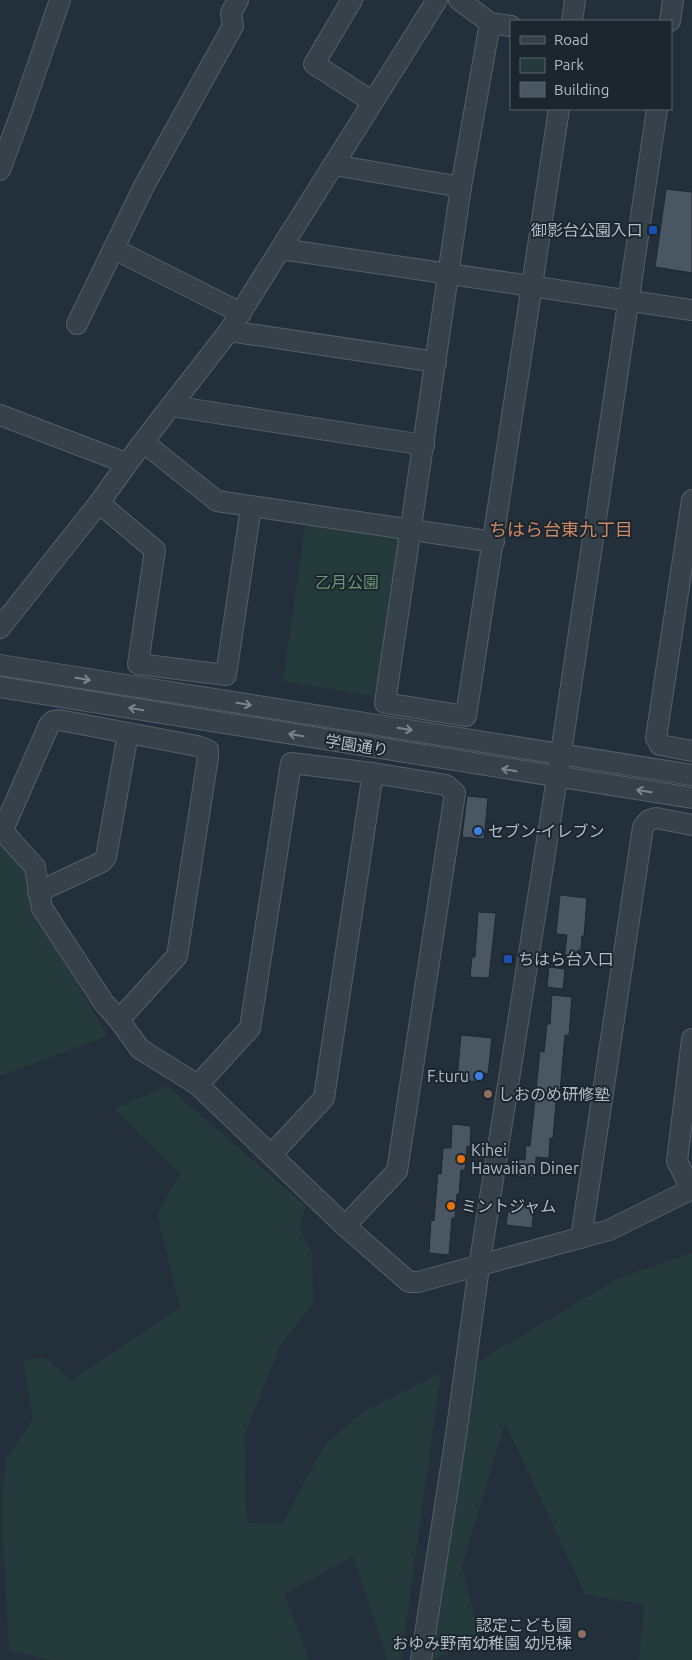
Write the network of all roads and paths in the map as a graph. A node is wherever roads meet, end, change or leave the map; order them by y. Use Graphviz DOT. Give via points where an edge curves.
graph roads {
  1 [pos="60,0"];
  2 [pos="238,0"];
  3 [pos="352,0"];
  4 [pos="437,0"];
  5 [pos="459,0"];
  6 [pos="575,0"];
  7 [pos="673,0"];
  8 [pos="572,20"];
  9 [pos="670,20"];
  10 [pos="490,23"];
  11 [pos="510,26"];
  12 [pos="373,102"];
  13 [pos="559,110"];
  14 [pos="657,110"];
  15 [pos="334,165"];
  16 [pos="0,170"];
  17 [pos="461,187"];
  18 [pos="114,249"];
  19 [pos="281,249"];
  20 [pos="449,274"];
  21 [pos="532,286"];
  22 [pos="629,300"];
  23 [pos="692,310"];
  24 [pos="241,313"];
  25 [pos="77,324"];
  26 [pos="229,331"];
  27 [pos="436,362"];
  28 [pos="171,406"];
  29 [pos="0,415"];
  30 [pos="143,442"];
  31 [pos="424,445"];
  32 [pos="126,464"];
  33 [pos="692,500"];
  34 [pos="99,503"];
  35 [pos="251,507"];
  36 [pos="410,531"];
  37 [pos="494,542"];
  38 [pos="0,628"];
  39 [pos="0,665"];
  40 [pos="0,687"];
  41 [pos="128,732"];
  42 [pos="692,751"];
  43 [pos="560,753"];
  44 [pos="373,773"];
  45 [pos="692,775"];
  46 [pos="557,777"];
  47 [pos="692,798"];
  48 [pos="692,825"];
  49 [pos="2,829"];
  50 [pos="38,892"];
  51 [pos="119,1020"];
  52 [pos="692,1039"];
  53 [pos="198,1085"];
  54 [pos="271,1155"];
  55 [pos="692,1189"];
  56 [pos="345,1226"];
  57 [pos="581,1238"];
  58 [pos="479,1267"];
  59 [pos="421,1660"];
  1 -- 16 [label="street"];
  2 -- 18 [label="street" via="231,13 233,26 144,186"];
  3 -- 12 [label="street" via="314,64"];
  4 -- 12 [label="street"];
  5 -- 10 [label="street"];
  6 -- 8 [label="street"];
  7 -- 9 [label="street"];
  10 -- 11 [label="street"];
  10 -- 17 [label="street"];
  12 -- 15 [label="street"];
  13 -- 21 [label="street"];
  14 -- 22 [label="street"];
  15 -- 17 [label="street"];
  15 -- 19 [label="street"];
  17 -- 20 [label="street"];
  18 -- 24 [label="street"];
  18 -- 25 [label="street"];
  19 -- 20 [label="street"];
  19 -- 24 [label="street"];
  20 -- 21 [label="street"];
  20 -- 27 [label="street"];
  21 -- 22 [label="street"];
  21 -- 37 [label="street"];
  22 -- 23 [label="street"];
  22 -- 43 [label="street"];
  24 -- 26 [label="street"];
  26 -- 27 [label="street"];
  26 -- 28 [label="street"];
  27 -- 31 [label="street"];
  28 -- 30 [label="street"];
  28 -- 31 [label="street"];
  29 -- 32 [label="street"];
  30 -- 32 [label="street"];
  30 -- 35 [label="street" via="217,501"];
  31 -- 36 [label="street"];
  32 -- 34 [label="street"];
  33 -- 42 [label="street" via="656,738 660,745"];
  34 -- 35 [label="street" via="154,550 138,664 226,675"];
  34 -- 38 [label="street"];
  35 -- 36 [label="street"];
  36 -- 37 [label="street"];
  36 -- 37 [label="street" via="385,703 466,716"];
  39 -- 43 [label="street, 学園通り, one-way"];
  46 -- 40 [label="street, 学園通り, one-way"];
  41 -- 49 [label="street" via="54,721 49,725"];
  41 -- 50 [label="street" via="106,856 102,862"];
  41 -- 51 [label="street" via="197,746 208,750 208,756 177,956"];
  43 -- 45 [label="street, 学園通り"];
  43 -- 46 [label="street"];
  44 -- 53 [label="street" via="291,763 250,1028"];
  44 -- 54 [label="street" via="324,1098"];
  44 -- 56 [label="street" via="446,785 455,793 397,1171"];
  47 -- 46 [label="street, 学園通り, one-way"];
  46 -- 58 [label="street"];
  48 -- 57 [label="street" via="656,818 643,827"];
  49 -- 50 [label="street" via="34,867"];
  50 -- 51 [label="street" via="42,908 104,1003"];
  51 -- 53 [label="street" via="140,1049"];
  52 -- 55 [label="street" via="677,1161"];
  53 -- 54 [label="street"];
  54 -- 56 [label="street"];
  55 -- 57 [label="street" via="609,1230"];
  56 -- 58 [label="street" via="409,1282"];
  57 -- 58 [label="street"];
  58 -- 59 [label="street"];
}
